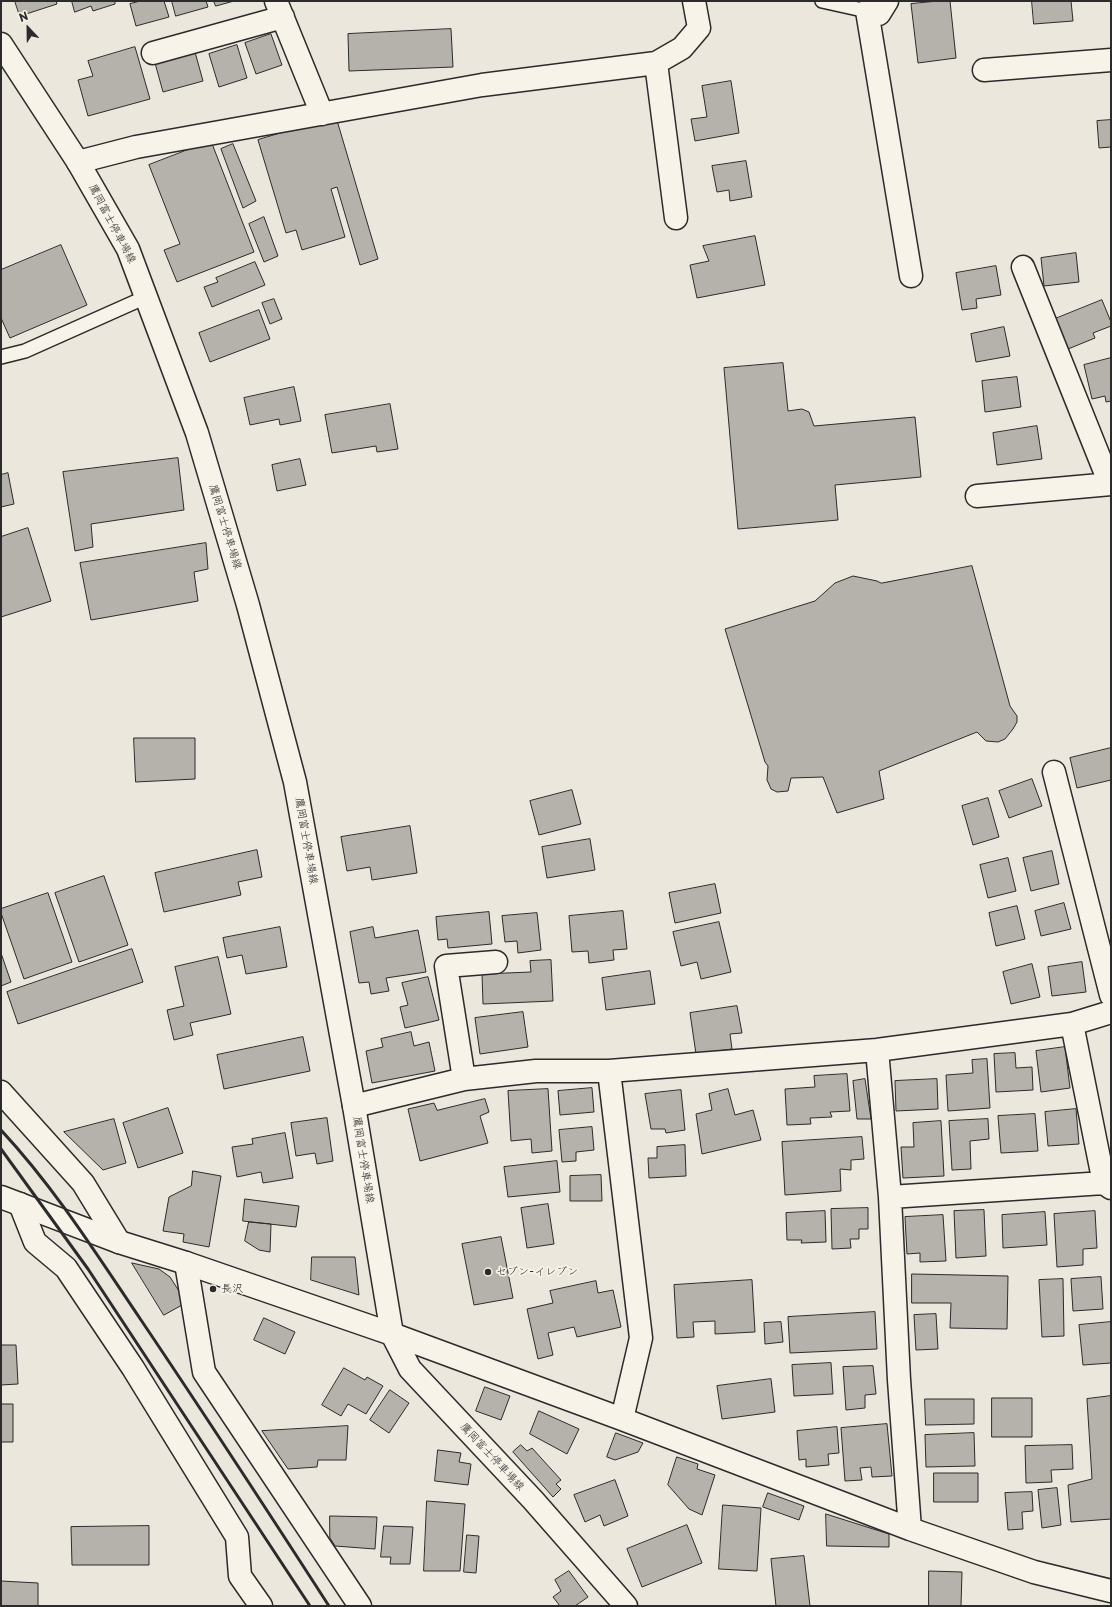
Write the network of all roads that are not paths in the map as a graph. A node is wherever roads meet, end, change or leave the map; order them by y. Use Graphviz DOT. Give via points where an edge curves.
graph roads {
  1 [pos="694,1"];
  2 [pos="822,1"];
  3 [pos="887,1"];
  4 [pos="280,9"];
  5 [pos="867,11"];
  6 [pos="1,44"];
  7 [pos="153,53"];
  8 [pos="1111,60"];
  9 [pos="656,63"];
  10 [pos="984,70"];
  11 [pos="322,114"];
  12 [pos="78,162"];
  13 [pos="676,218"];
  14 [pos="1022,267"];
  15 [pos="911,276"];
  16 [pos="146,297"];
  17 [pos="1,357"];
  18 [pos="1110,484"];
  19 [pos="977,496"];
  20 [pos="1054,772"];
  21 [pos="496,962"];
  22 [pos="1111,995"];
  23 [pos="1111,1012"];
  24 [pos="1072,1024"];
  25 [pos="877,1050"];
  26 [pos="609,1071"];
  27 [pos="464,1079"];
  28 [pos="1,1092"];
  29 [pos="354,1106"];
  30 [pos="1108,1185"];
  31 [pos="890,1197"];
  32 [pos="10,1201"];
  33 [pos="119,1242"];
  34 [pos="186,1263"];
  35 [pos="392,1334"];
  36 [pos="622,1419"];
  37 [pos="910,1529"];
  38 [pos="1111,1591"];
  39 [pos="261,1606"];
  40 [pos="360,1606"];
  41 [pos="626,1606"];
  1 -- 9 [label="street" via="699,28 682,48"];
  2 -- 5 [label="lane"];
  3 -- 5 [label="street" via="879,14"];
  4 -- 7 [label="street"];
  4 -- 11 [label="street"];
  5 -- 15 [label="street"];
  6 -- 12 [label="street, 鷹岡富士停車場線"];
  8 -- 10 [label="street"];
  9 -- 11 [label="street" via="482,85"];
  9 -- 13 [label="street"];
  11 -- 12 [label="street" via="136,147"];
  12 -- 16 [label="street, 鷹岡富士停車場線" via="128,250"];
  14 -- 18 [label="street"];
  16 -- 17 [label="lane" via="25,351"];
  16 -- 29 [label="street, 鷹岡富士停車場線" via="197,433 248,605 295,782"];
  18 -- 19 [label="street"];
  20 -- 22 [label="street"];
  21 -- 27 [label="street" via="446,966"];
  23 -- 24 [label="street"];
  24 -- 25 [label="street"];
  24 -- 30 [label="street"];
  25 -- 26 [label="street"];
  25 -- 31 [label="street"];
  26 -- 27 [label="street" via="536,1072"];
  26 -- 36 [label="street" via="641,1338"];
  27 -- 29 [label="street"];
  28 -- 33 [label="street" via="83,1183"];
  29 -- 35 [label="street, 鷹岡富士停車場線"];
  30 -- 31 [label="street"];
  31 -- 37 [label="street" via="899,1380"];
  32 -- 33 [label="street"];
  32 -- 39 [label="street" via="35,1242 66,1268 134,1368 237,1537 240,1576"];
  33 -- 34 [label="street"];
  34 -- 35 [label="street"];
  34 -- 40 [label="street" via="204,1372"];
  35 -- 36 [label="street"];
  35 -- 41 [label="street, 鷹岡富士停車場線" via="410,1369"];
  36 -- 37 [label="street"];
  37 -- 38 [label="street" via="1034,1572"];
}
